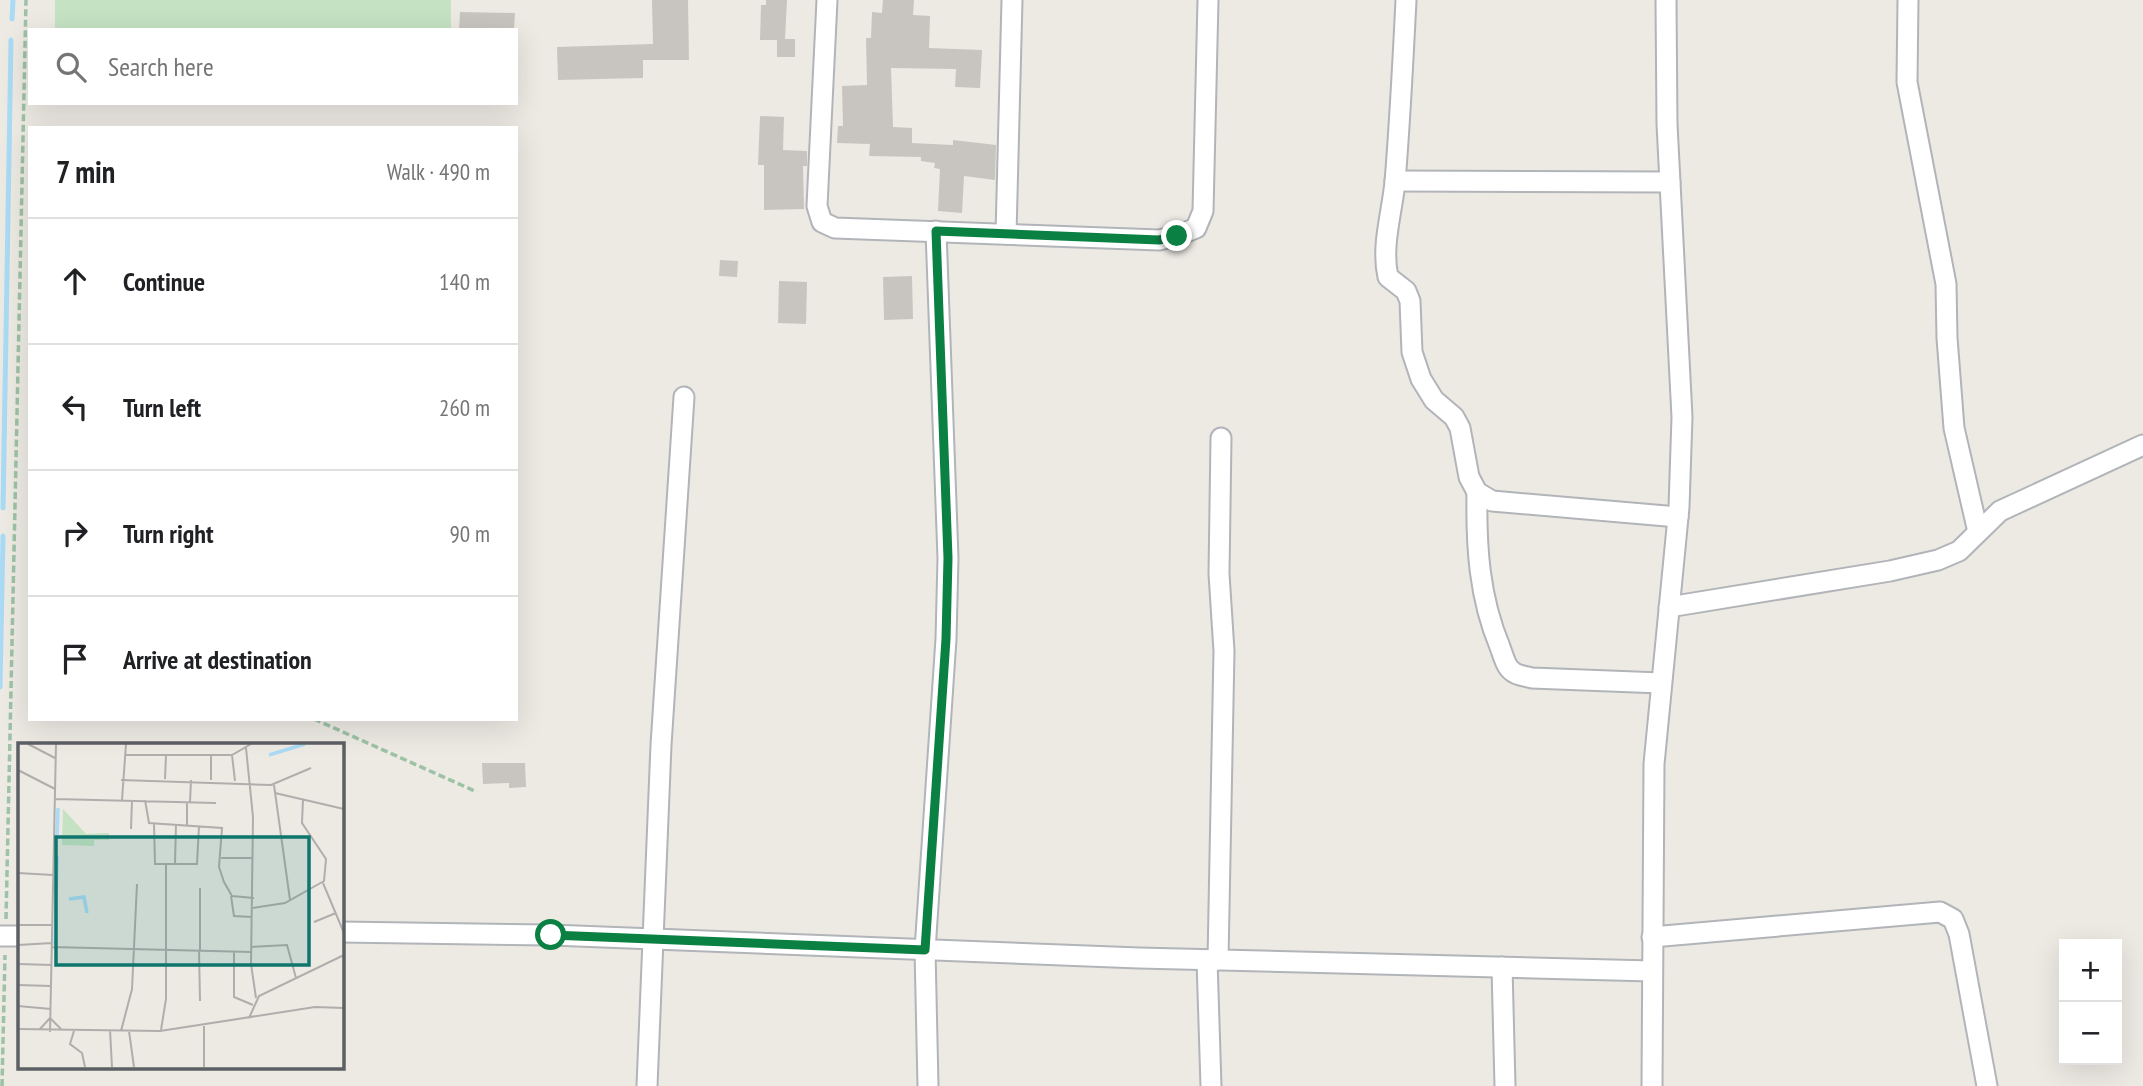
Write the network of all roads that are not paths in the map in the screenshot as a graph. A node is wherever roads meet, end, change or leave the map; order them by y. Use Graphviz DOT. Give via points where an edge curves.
graph roads {
  1 [pos="827,0"];
  2 [pos="1012,0"];
  3 [pos="1208,0"];
  4 [pos="1406,0"];
  5 [pos="1666,0"];
  6 [pos="1908,0"];
  7 [pos="1395,181"];
  8 [pos="1670,182"];
  9 [pos="936,231"];
  10 [pos="1006,234"];
  11 [pos="684,397"];
  12 [pos="1220,438"];
  13 [pos="2143,445"];
  14 [pos="1477,492"];
  15 [pos="1678,517"];
  16 [pos="1978,532"];
  17 [pos="1669,607"];
  18 [pos="1661,683"];
  19 [pos="343,932"];
  20 [pos="1652,937"];
  21 [pos="652,939"];
  22 [pos="925,950"];
  23 [pos="1212,960"];
  24 [pos="1503,967"];
  25 [pos="1652,971"];
  26 [pos="647,1086"];
  27 [pos="928,1086"];
  28 [pos="1211,1086"];
  29 [pos="1505,1086"];
  30 [pos="1652,1086"];
  31 [pos="1987,1086"];
  1 -- 9 [label="street" via="817,206 822,222 835,228"];
  2 -- 10 [label="street"];
  3 -- 10 [label="street" via="1203,211 1196,228 1159,240"];
  4 -- 7 [label="street"];
  5 -- 8 [label="street"];
  6 -- 16 [label="street" via="1907,82 1946,284 1954,428"];
  7 -- 8 [label="street"];
  7 -- 14 [label="street" via="1384,259 1388,277 1406,291 1412,352 1421,379 1460,428 1469,477"];
  8 -- 15 [label="street" via="1682,417"];
  9 -- 10 [label="street"];
  9 -- 22 [label="street" via="948,558"];
  11 -- 21 [label="street"];
  12 -- 23 [label="street" via="1219,575 1224,650"];
  13 -- 16 [label="street" via="2000,512"];
  14 -- 15 [label="street" via="1492,501"];
  14 -- 18 [label="street" via="1481,586 1510,670 1532,678"];
  15 -- 17 [label="street"];
  16 -- 17 [label="street" via="1959,551 1938,561"];
  17 -- 18 [label="street"];
  18 -- 20 [label="street" via="1654,764"];
  19 -- 21 [label="street"];
  20 -- 25 [label="street"];
  20 -- 31 [label="street" via="1940,912 1953,919 1959,934"];
  21 -- 22 [label="street"];
  21 -- 26 [label="street"];
  22 -- 23 [label="street"];
  22 -- 27 [label="street"];
  23 -- 24 [label="street"];
  23 -- 28 [label="street"];
  24 -- 25 [label="street"];
  24 -- 29 [label="street"];
  25 -- 30 [label="street"];
}
